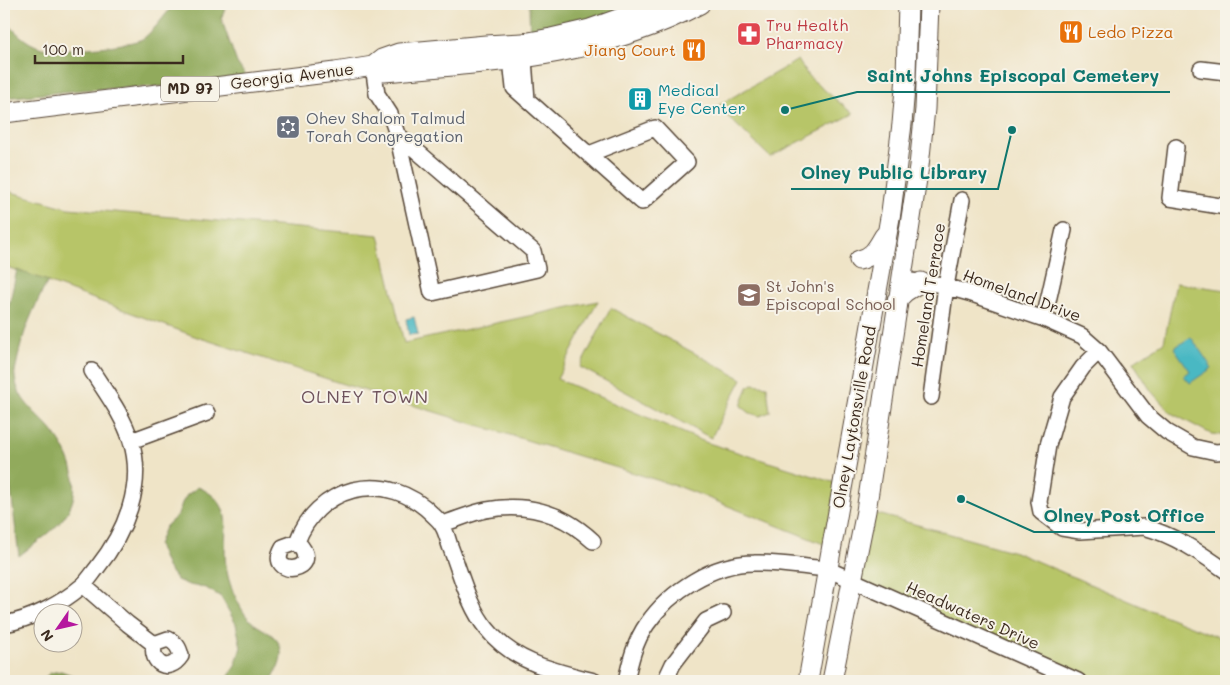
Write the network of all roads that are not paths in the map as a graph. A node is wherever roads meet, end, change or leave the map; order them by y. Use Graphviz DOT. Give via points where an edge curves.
graph roads {
  1 [pos="660,4"];
  2 [pos="700,4"];
  3 [pos="908,4"];
  4 [pos="929,4"];
  5 [pos="517,52"];
  6 [pos="373,66"];
  7 [pos="1201,69"];
  8 [pos="1226,72"];
  9 [pos="4,112"];
  10 [pos="397,134"];
  11 [pos="1176,147"];
  12 [pos="588,154"];
  13 [pos="962,200"];
  14 [pos="1226,207"];
  15 [pos="887,230"];
  16 [pos="1064,230"];
  17 [pos="859,260"];
  18 [pos="901,273"];
  19 [pos="935,284"];
  20 [pos="897,300"];
  21 [pos="1044,319"];
  22 [pos="1099,351"];
  23 [pos="92,371"];
  24 [pos="930,397"];
  25 [pos="207,413"];
  26 [pos="131,441"];
  27 [pos="1226,451"];
  28 [pos="442,524"];
  29 [pos="593,541"];
  30 [pos="297,542"];
  31 [pos="827,570"];
  32 [pos="1226,571"];
  33 [pos="853,580"];
  34 [pos="83,585"];
  35 [pos="723,613"];
  36 [pos="4,624"];
  37 [pos="154,644"];
  38 [pos="594,681"];
  39 [pos="626,681"];
  40 [pos="664,681"];
  41 [pos="808,681"];
  42 [pos="832,681"];
  43 [pos="1078,681"];
  1 -- 5 [label="main road, Georgia Avenue / MD 97"];
  2 -- 5 [label="main road, Georgia Avenue / MD 97" via="638,31 594,45 555,53"];
  3 -- 15 [label="main road, Olney Laytonsville Road" via="903,115"];
  4 -- 18 [label="main road, Olney Laytonsville Road" via="925,109"];
  5 -- 6 [label="main road, Georgia Avenue / MD 97" via="396,71 384,72"];
  5 -- 12 [label="street" via="514,88"];
  6 -- 9 [label="main road, Georgia Avenue / MD 97"];
  6 -- 10 [label="street" via="377,94 390,114"];
  7 -- 8 [label="street"];
  10 -- 10 [label="street" via="432,293 537,269 533,251"];
  11 -- 14 [label="street" via="1170,198"];
  12 -- 12 [label="street" via="642,202 687,162 655,128"];
  13 -- 19 [label="street, Homeland Terrace"];
  15 -- 17 [label="main road" via="875,252"];
  15 -- 31 [label="main road, Olney Laytonsville Road"];
  16 -- 21 [label="street"];
  18 -- 19 [label="street, Homeland Drive"];
  18 -- 20 [label="main road, Olney Laytonsville Road"];
  19 -- 20 [label="main road" via="905,292"];
  19 -- 21 [label="street, Homeland Drive"];
  19 -- 24 [label="street, Homeland Terrace"];
  20 -- 33 [label="main road, Olney Laytonsville Road" via="879,434"];
  21 -- 22 [label="street, Homeland Drive" via="1082,336"];
  22 -- 27 [label="street, Homeland Drive" via="1148,416 1167,432 1193,448"];
  22 -- 32 [label="street" via="1062,397 1048,445 1039,502 1041,512 1062,528 1080,531 1153,529 1198,552"];
  23 -- 26 [label="street" via="115,406"];
  25 -- 26 [label="street"];
  26 -- 34 [label="street" via="135,486 130,508 118,539"];
  28 -- 29 [label="street" via="485,510 524,508 562,519 580,528"];
  28 -- 30 [label="street" via="426,507 406,494 384,488 359,489 345,492 312,514"];
  28 -- 38 [label="street" via="473,606 487,629 523,659"];
  31 -- 33 [label="street, Headwaters Drive"];
  31 -- 39 [label="street, Headwaters Drive" via="752,562 723,568 696,580 667,601 646,624 631,656"];
  31 -- 41 [label="main road, Olney Laytonsville Road"];
  33 -- 42 [label="main road, Olney Laytonsville Road"];
  33 -- 43 [label="street, Headwaters Drive"];
  34 -- 36 [label="street" via="52,607"];
  34 -- 37 [label="street"];
  35 -- 40 [label="street" via="706,621"];
}
